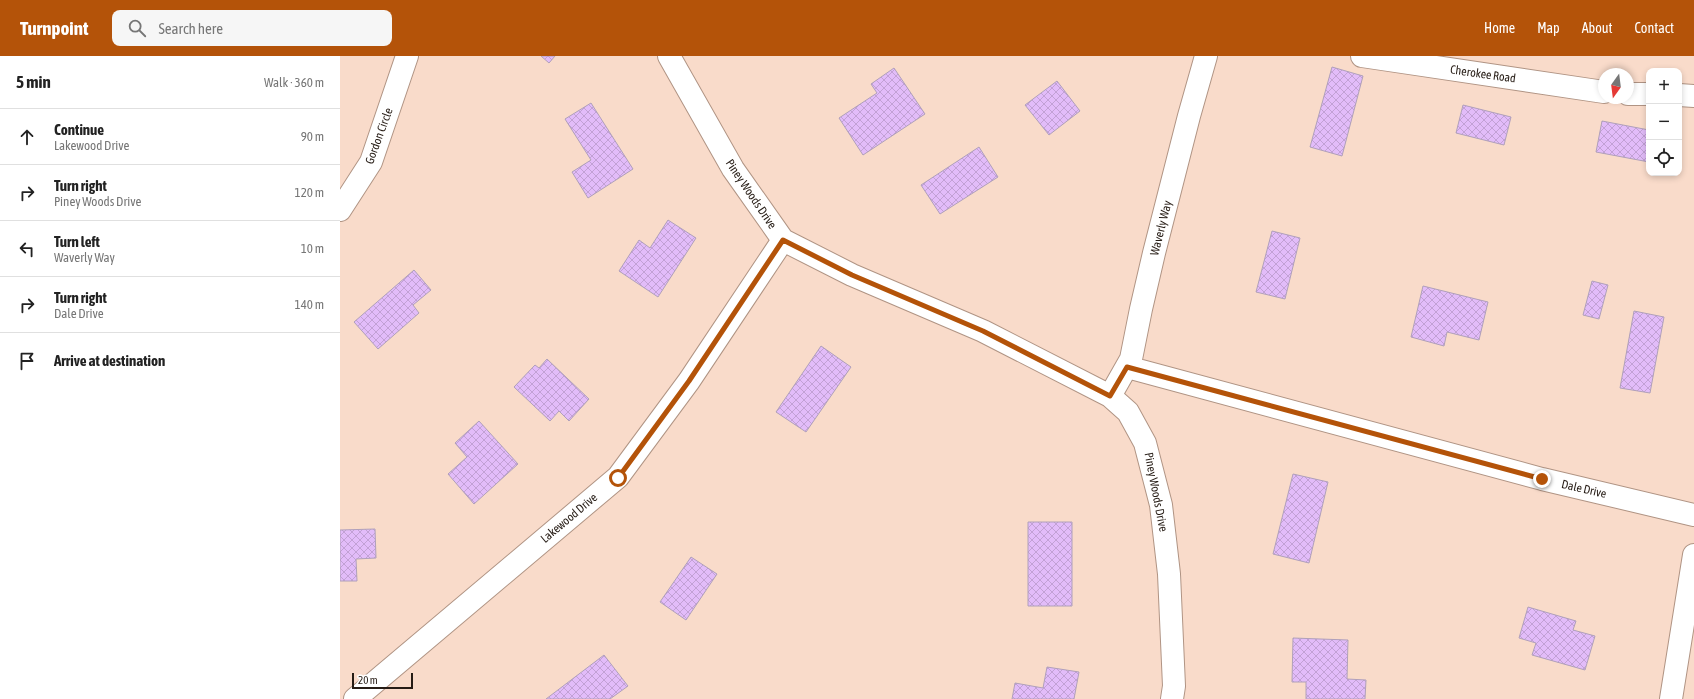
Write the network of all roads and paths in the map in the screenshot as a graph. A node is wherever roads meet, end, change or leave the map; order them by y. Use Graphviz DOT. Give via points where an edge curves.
graph roads {
  1 [pos="407,56"];
  2 [pos="669,56"];
  3 [pos="1206,56"];
  4 [pos="1362,56"];
  5 [pos="1598,91"];
  6 [pos="1634,94"];
  7 [pos="1646,94"];
  8 [pos="1682,95"];
  9 [pos="1694,96"];
  10 [pos="340,210"];
  11 [pos="783,240"];
  12 [pos="1127,367"];
  13 [pos="1110,396"];
  14 [pos="1694,515"];
  15 [pos="1694,555"];
  16 [pos="355,699"];
  17 [pos="1172,699"];
  18 [pos="1671,699"];
  1 -- 10 [label="street, Gordon Circle" via="371,162"];
  2 -- 11 [label="street, Piney Woods Drive" via="733,169"];
  3 -- 12 [label="street, Waverly Way"];
  4 -- 5 [label="street, Cherokee Road"];
  6 -- 7 [label="street"];
  8 -- 9 [label="street"];
  11 -- 13 [label="street, Piney Woods Drive" via="852,275 983,331"];
  11 -- 16 [label="street, Lakewood Drive" via="689,381 618,478"];
  12 -- 13 [label="street, Waverly Way"];
  12 -- 14 [label="street, Dale Drive" via="1542,479"];
  13 -- 17 [label="street, Piney Woods Drive" via="1128,412 1146,443 1161,505 1169,574 1174,686"];
  15 -- 18 [label="street"];
}
